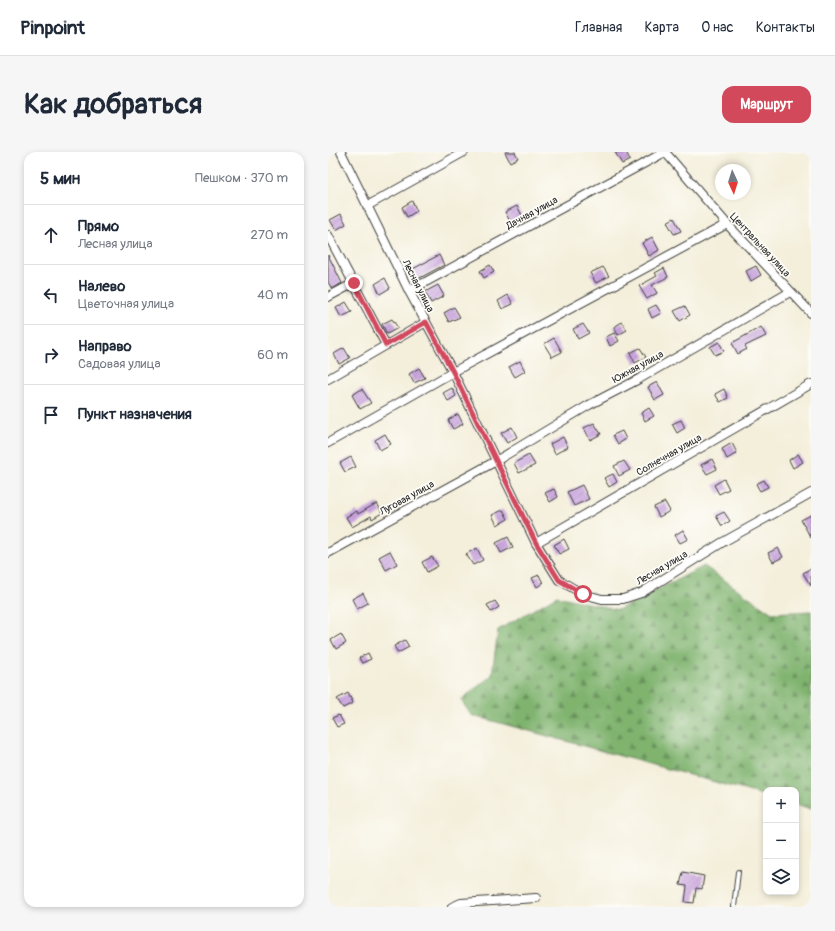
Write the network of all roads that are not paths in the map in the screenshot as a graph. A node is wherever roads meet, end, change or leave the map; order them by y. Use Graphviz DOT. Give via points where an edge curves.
graph roads {
  1 [pos="341,152"];
  2 [pos="464,152"];
  3 [pos="665,152"];
  4 [pos="367,206"];
  5 [pos="727,224"];
  6 [pos="328,235"];
  7 [pos="354,283"];
  8 [pos="409,291"];
  9 [pos="790,292"];
  10 [pos="328,297"];
  11 [pos="811,314"];
  12 [pos="426,322"];
  13 [pos="386,345"];
  14 [pos="453,372"];
  15 [pos="328,379"];
  16 [pos="811,384"];
  17 [pos="328,443"];
  18 [pos="496,461"];
  19 [pos="811,493"];
  20 [pos="536,543"];
  21 [pos="328,553"];
  22 [pos="738,872"];
  23 [pos="536,898"];
  24 [pos="452,907"];
  25 [pos="734,907"];
  1 -- 4 [label="street, Лесная улица"];
  2 -- 4 [label="street"];
  3 -- 5 [label="street, Центральная улица"];
  3 -- 8 [label="street, Дачная улица"];
  4 -- 8 [label="street, Лесная улица"];
  5 -- 9 [label="street, Центральная улица"];
  5 -- 14 [label="street"];
  6 -- 7 [label="street"];
  7 -- 10 [label="street"];
  7 -- 13 [label="street"];
  8 -- 12 [label="street, Лесная улица"];
  9 -- 11 [label="street, Центральная улица"];
  9 -- 18 [label="street, Южная улица" via="589,405"];
  12 -- 13 [label="street"];
  12 -- 14 [label="street, Лесная улица"];
  13 -- 15 [label="street"];
  14 -- 17 [label="street"];
  14 -- 18 [label="street, Лесная улица"];
  16 -- 20 [label="street, Солнечная улица"];
  18 -- 20 [label="street, Лесная улица"];
  18 -- 21 [label="street, Луговая улица"];
  19 -- 20 [label="street, Лесная улица" via="723,542 641,593 623,599 602,600 583,594 559,580"];
  22 -- 25 [label="lane"];
  23 -- 24 [label="street" via="461,903"];
}
